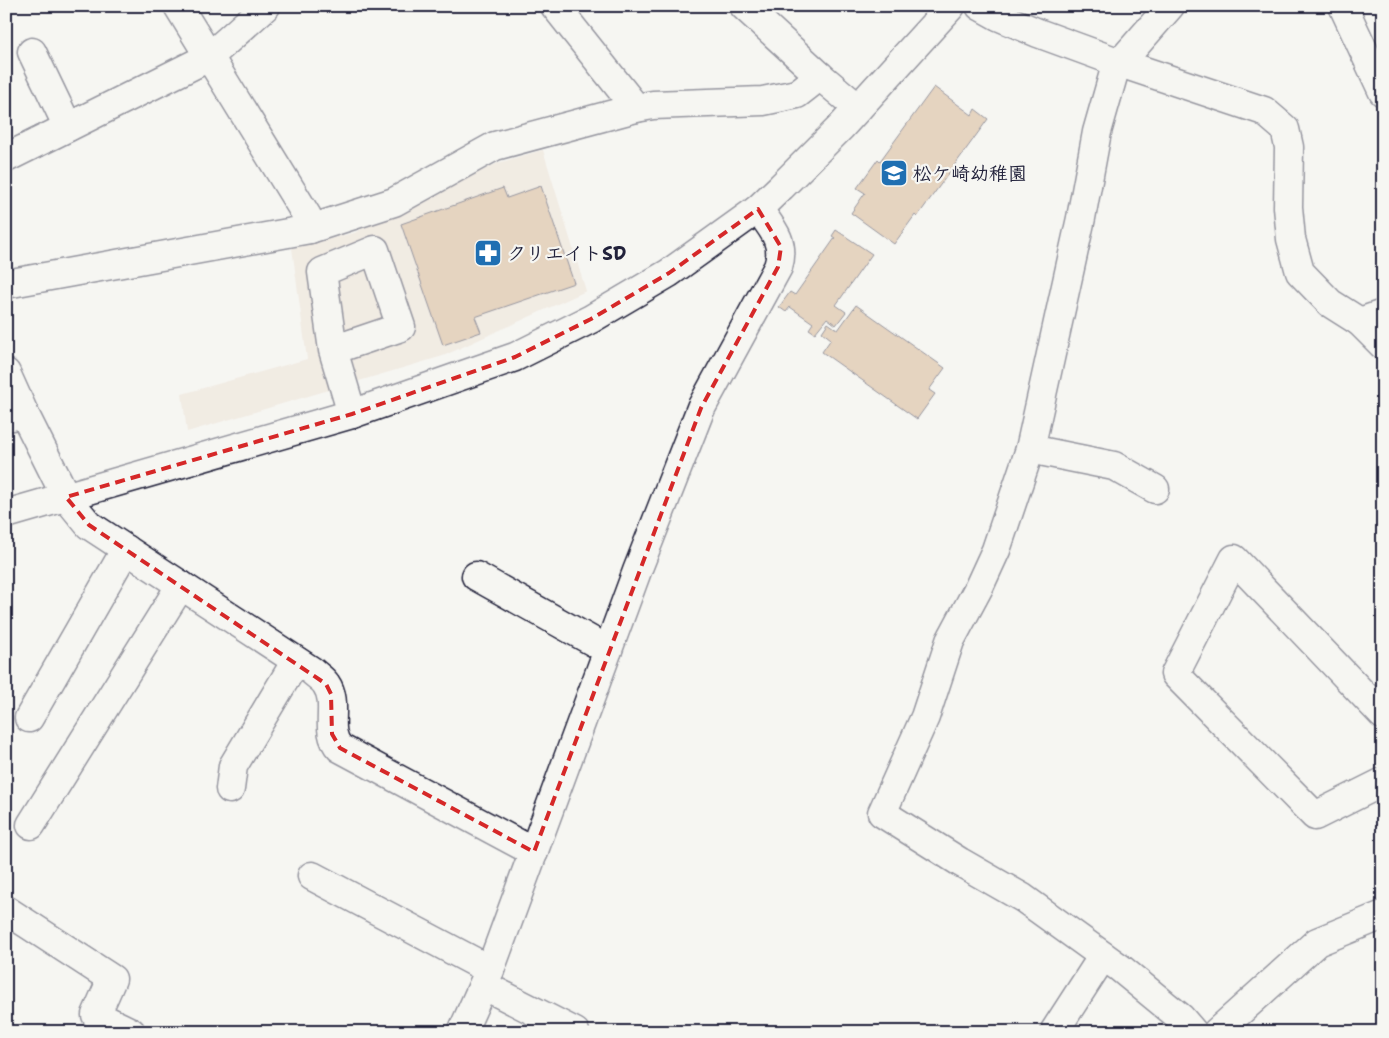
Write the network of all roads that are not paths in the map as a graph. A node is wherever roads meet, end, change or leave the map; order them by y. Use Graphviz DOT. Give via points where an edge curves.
graph roads {
  1 [pos="178,6"];
  2 [pos="266,6"];
  3 [pos="555,6"];
  4 [pos="744,6"];
  5 [pos="980,6"];
  6 [pos="1170,6"];
  7 [pos="1343,6"];
  8 [pos="941,10"];
  9 [pos="32,52"];
  10 [pos="210,57"];
  11 [pos="1118,62"];
  12 [pos="820,76"];
  13 [pos="1383,92"];
  14 [pos="636,108"];
  15 [pos="858,108"];
  16 [pos="68,127"];
  17 [pos="6,158"];
  18 [pos="758,209"];
  19 [pos="310,229"];
  20 [pos="6,284"];
  21 [pos="1372,318"];
  22 [pos="1383,344"];
  23 [pos="334,350"];
  24 [pos="6,373"];
  25 [pos="352,414"];
  26 [pos="15,415"];
  27 [pos="1030,449"];
  28 [pos="1155,489"];
  29 [pos="66,497"];
  30 [pos="6,514"];
  31 [pos="126,549"];
  32 [pos="476,576"];
  33 [pos="181,585"];
  34 [pos="608,650"];
  35 [pos="296,660"];
  36 [pos="1383,715"];
  37 [pos="29,718"];
  38 [pos="1383,782"];
  39 [pos="230,789"];
  40 [pos="31,825"];
  41 [pos="534,852"];
  42 [pos="312,876"];
  43 [pos="6,910"];
  44 [pos="1383,916"];
  45 [pos="1103,956"];
  46 [pos="486,977"];
  47 [pos="131,1032"];
  48 [pos="462,1032"];
  49 [pos="575,1032"];
  50 [pos="1054,1032"];
  51 [pos="1193,1032"];
  52 [pos="1217,1032"];
  1 -- 10 [label="street"];
  2 -- 10 [label="street"];
  3 -- 14 [label="street"];
  4 -- 12 [label="street"];
  5 -- 11 [label="street" via="1038,33"];
  6 -- 11 [label="street"];
  7 -- 13 [label="street"];
  8 -- 15 [label="street"];
  9 -- 16 [label="street"];
  10 -- 16 [label="street"];
  10 -- 19 [label="street" via="306,216"];
  11 -- 21 [label="street" via="1264,111 1284,129 1289,147 1291,240 1300,272 1330,303"];
  11 -- 27 [label="street" via="1097,132"];
  12 -- 14 [label="street" via="796,94 763,101"];
  12 -- 15 [label="street"];
  14 -- 19 [label="street" via="495,146 394,202"];
  15 -- 18 [label="street"];
  16 -- 17 [label="street"];
  18 -- 25 [label="street" via="669,273 591,319 515,357"];
  18 -- 34 [label="street" via="775,232 782,257 701,408"];
  19 -- 20 [label="street"];
  21 -- 22 [label="street"];
  23 -- 25 [label="street"];
  24 -- 26 [label="street"];
  25 -- 29 [label="street"];
  26 -- 29 [label="street"];
  27 -- 28 [label="street" via="1114,466"];
  27 -- 45 [label="street" via="996,550 950,641 925,717 882,813 1023,898"];
  29 -- 30 [label="street"];
  29 -- 31 [label="street" via="89,525"];
  31 -- 33 [label="street"];
  31 -- 37 [label="street"];
  32 -- 34 [label="street"];
  33 -- 35 [label="street"];
  33 -- 40 [label="street"];
  34 -- 41 [label="street"];
  35 -- 39 [label="street" via="233,766"];
  35 -- 41 [label="street" via="326,684 330,694 332,734 340,748"];
  36 -- 38 [label="street" via="1234,559 1176,674 1315,816"];
  41 -- 46 [label="street"];
  42 -- 46 [label="street"];
  43 -- 47 [label="street" via="112,979 96,1016"];
  44 -- 52 [label="street" via="1317,942"];
  45 -- 50 [label="street"];
  45 -- 51 [label="street" via="1181,1018"];
  46 -- 48 [label="street"];
  46 -- 49 [label="street"];
}
